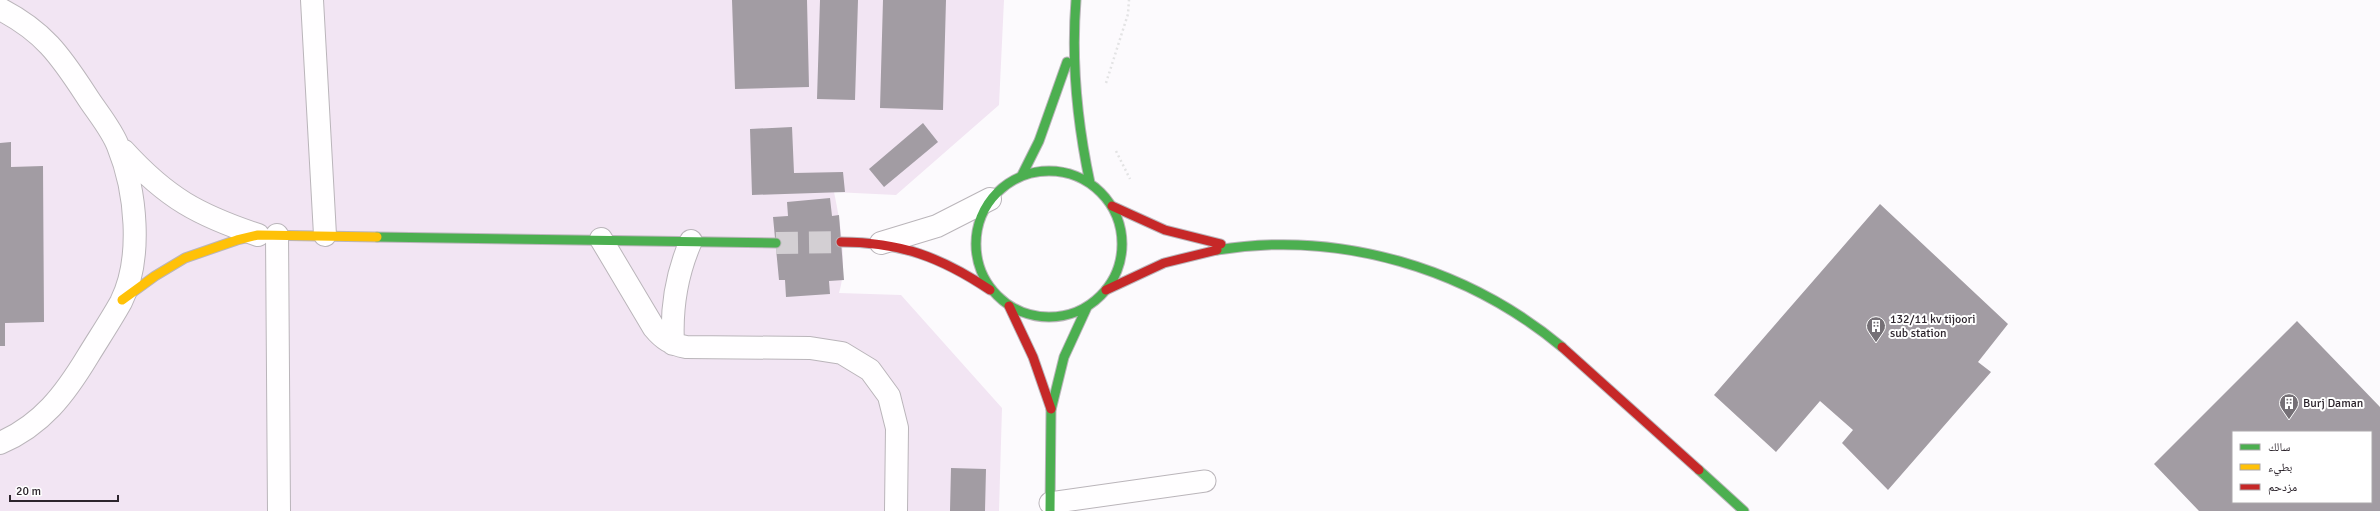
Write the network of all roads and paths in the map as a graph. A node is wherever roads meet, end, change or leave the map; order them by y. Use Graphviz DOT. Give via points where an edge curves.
graph roads {
  1 [pos="312,0"];
  2 [pos="1076,0"];
  3 [pos="1129,0"];
  4 [pos="0,9"];
  5 [pos="1073,33"];
  6 [pos="1106,85"];
  7 [pos="118,144"];
  8 [pos="1115,149"];
  9 [pos="1022,175"];
  10 [pos="1134,182"];
  11 [pos="1090,183"];
  12 [pos="990,199"];
  13 [pos="1112,206"];
  14 [pos="267,235"];
  15 [pos="325,235"];
  16 [pos="600,239"];
  17 [pos="690,241"];
  18 [pos="841,242"];
  19 [pos="776,243"];
  20 [pos="881,243"];
  21 [pos="1236,246"];
  22 [pos="1106,290"];
  23 [pos="996,294"];
  24 [pos="122,300"];
  25 [pos="1009,306"];
  26 [pos="1087,307"];
  27 [pos="672,344"];
  28 [pos="1051,410"];
  29 [pos="0,443"];
  30 [pos="1205,482"];
  31 [pos="1050,507"];
  32 [pos="279,511"];
  33 [pos="896,511"];
  34 [pos="1744,511"];
  1 -- 15 [label="street"];
  2 -- 5 [label="street"];
  3 -- 6 [label="path" via="1128,14"];
  4 -- 7 [label="street" via="21,20 46,39 66,64"];
  5 -- 9 [label="street" via="1065,70 1053,106"];
  5 -- 11 [label="street" via="1072,71 1075,108"];
  7 -- 14 [label="street" via="146,176 180,202 217,222"];
  7 -- 24 [label="street" via="134,206 135,238 131,270"];
  8 -- 10 [label="path" via="1128,178"];
  9 -- 11 [label="street" via="1045,170 1069,173"];
  9 -- 12 [label="street" via="1004,185"];
  11 -- 13 [label="street" via="1103,193"];
  12 -- 20 [label="street" via="937,226"];
  12 -- 23 [label="street" via="979,222 975,248 981,273"];
  13 -- 21 [label="street" via="1141,222 1172,234 1202,242"];
  13 -- 22 [label="street" via="1121,227 1122,249 1117,271"];
  14 -- 15 [label="street"];
  14 -- 24 [label="street" via="221,243 185,257 152,276"];
  14 -- 32 [label="street"];
  15 -- 16 [label="street"];
  16 -- 17 [label="street"];
  16 -- 27 [label="street" via="654,328 662,338"];
  17 -- 19 [label="street"];
  17 -- 27 [label="street" via="680,265 674,291"];
  18 -- 20 [label="street"];
  20 -- 23 [label="street" via="912,249 942,260"];
  21 -- 22 [label="street" via="1169,261"];
  21 -- 34 [label="street" via="1294,244 1352,250 1409,263 1484,294 1514,311 1562,346"];
  22 -- 26 [label="street"];
  23 -- 25 [label="street"];
  24 -- 29 [label="street" via="56,404 36,423"];
  25 -- 26 [label="street" via="1027,314 1048,318 1068,315"];
  25 -- 28 [label="street" via="1033,357"];
  26 -- 28 [label="street" via="1064,357"];
  27 -- 33 [label="street" via="686,347 810,348 842,353 870,370 889,396 897,428"];
  28 -- 31 [label="street"];
  30 -- 31 [label="lane"];
}
